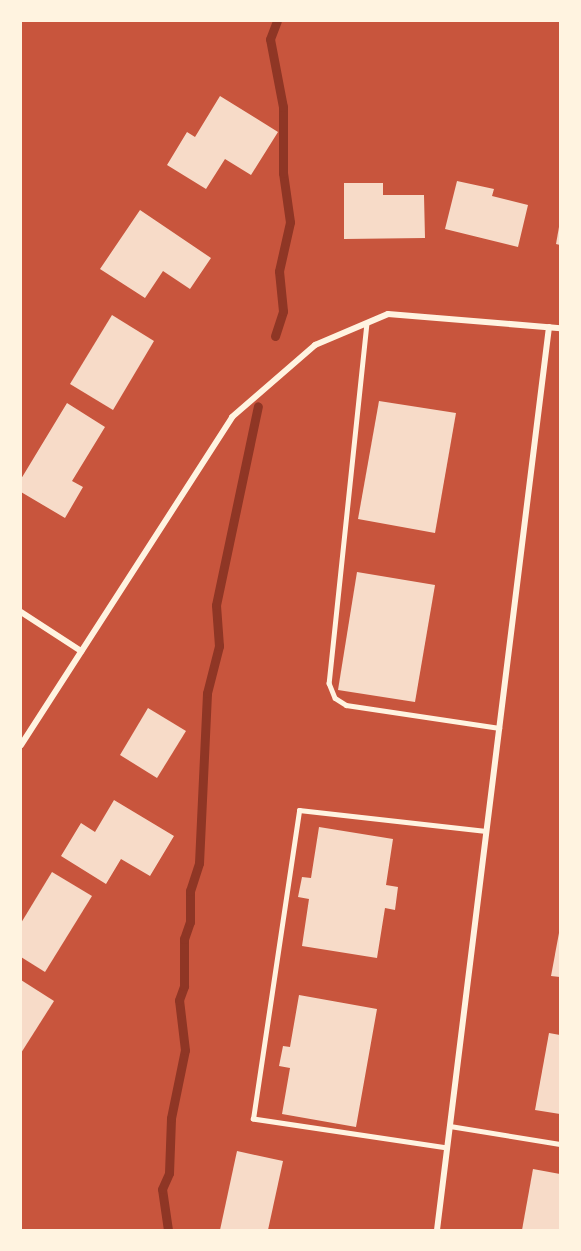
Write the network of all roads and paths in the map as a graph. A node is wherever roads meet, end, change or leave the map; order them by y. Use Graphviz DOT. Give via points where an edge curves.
graph roads {
  1 [pos="367,323"];
  2 [pos="549,327"];
  3 [pos="560,328"];
  4 [pos="21,612"];
  5 [pos="81,651"];
  6 [pos="499,728"];
  7 [pos="21,745"];
  8 [pos="486,831"];
  9 [pos="450,1126"];
  10 [pos="560,1144"];
  11 [pos="447,1148"];
  12 [pos="437,1230"];
  1 -- 2 [label="street" via="388,314"];
  1 -- 5 [label="street" via="315,345 232,417"];
  1 -- 6 [label="lane" via="329,683 335,698 346,705"];
  2 -- 3 [label="street"];
  2 -- 6 [label="street"];
  4 -- 5 [label="street"];
  5 -- 7 [label="street"];
  6 -- 8 [label="street"];
  8 -- 9 [label="street"];
  8 -- 11 [label="lane" via="298,810 253,1119"];
  9 -- 10 [label="lane"];
  9 -- 11 [label="street"];
  11 -- 12 [label="street"];
}
